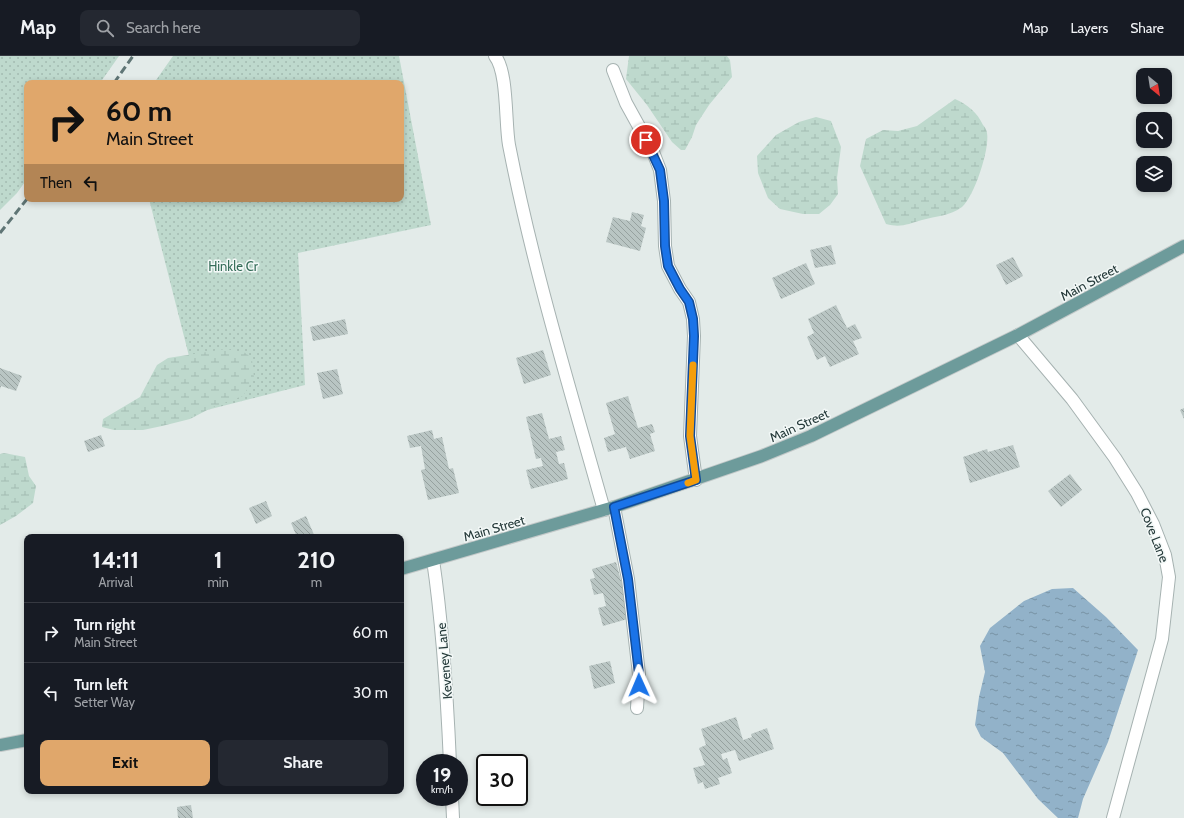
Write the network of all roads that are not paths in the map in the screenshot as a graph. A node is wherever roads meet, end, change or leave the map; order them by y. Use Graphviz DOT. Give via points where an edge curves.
graph roads {
  1 [pos="495,56"];
  2 [pos="613,70"];
  3 [pos="1184,246"];
  4 [pos="1018,335"];
  5 [pos="696,480"];
  6 [pos="609,509"];
  7 [pos="433,560"];
  8 [pos="404,568"];
  9 [pos="637,708"];
  10 [pos="24,741"];
  11 [pos="0,745"];
  12 [pos="450,754"];
  13 [pos="452,806"];
  14 [pos="453,818"];
  15 [pos="1113,818"];
  1 -- 6 [label="street" via="503,78 509,143 533,253"];
  2 -- 5 [label="street" via="626,103 660,170 668,266 689,302 693,319 690,436"];
  3 -- 4 [label="main road, Main Street"];
  4 -- 5 [label="main road, Main Street" via="811,436"];
  4 -- 15 [label="street, Cove Lane" via="1072,399 1115,458 1153,524 1165,555 1169,577 1162,639"];
  5 -- 6 [label="main road, Main Street"];
  6 -- 7 [label="main road, Main Street"];
  6 -- 9 [label="street" via="628,579 639,674"];
  7 -- 8 [label="main road, Main Street"];
  7 -- 12 [label="street, Keveney Lane" via="442,633"];
  10 -- 11 [label="main road"];
  13 -- 14 [label="street"];
}
